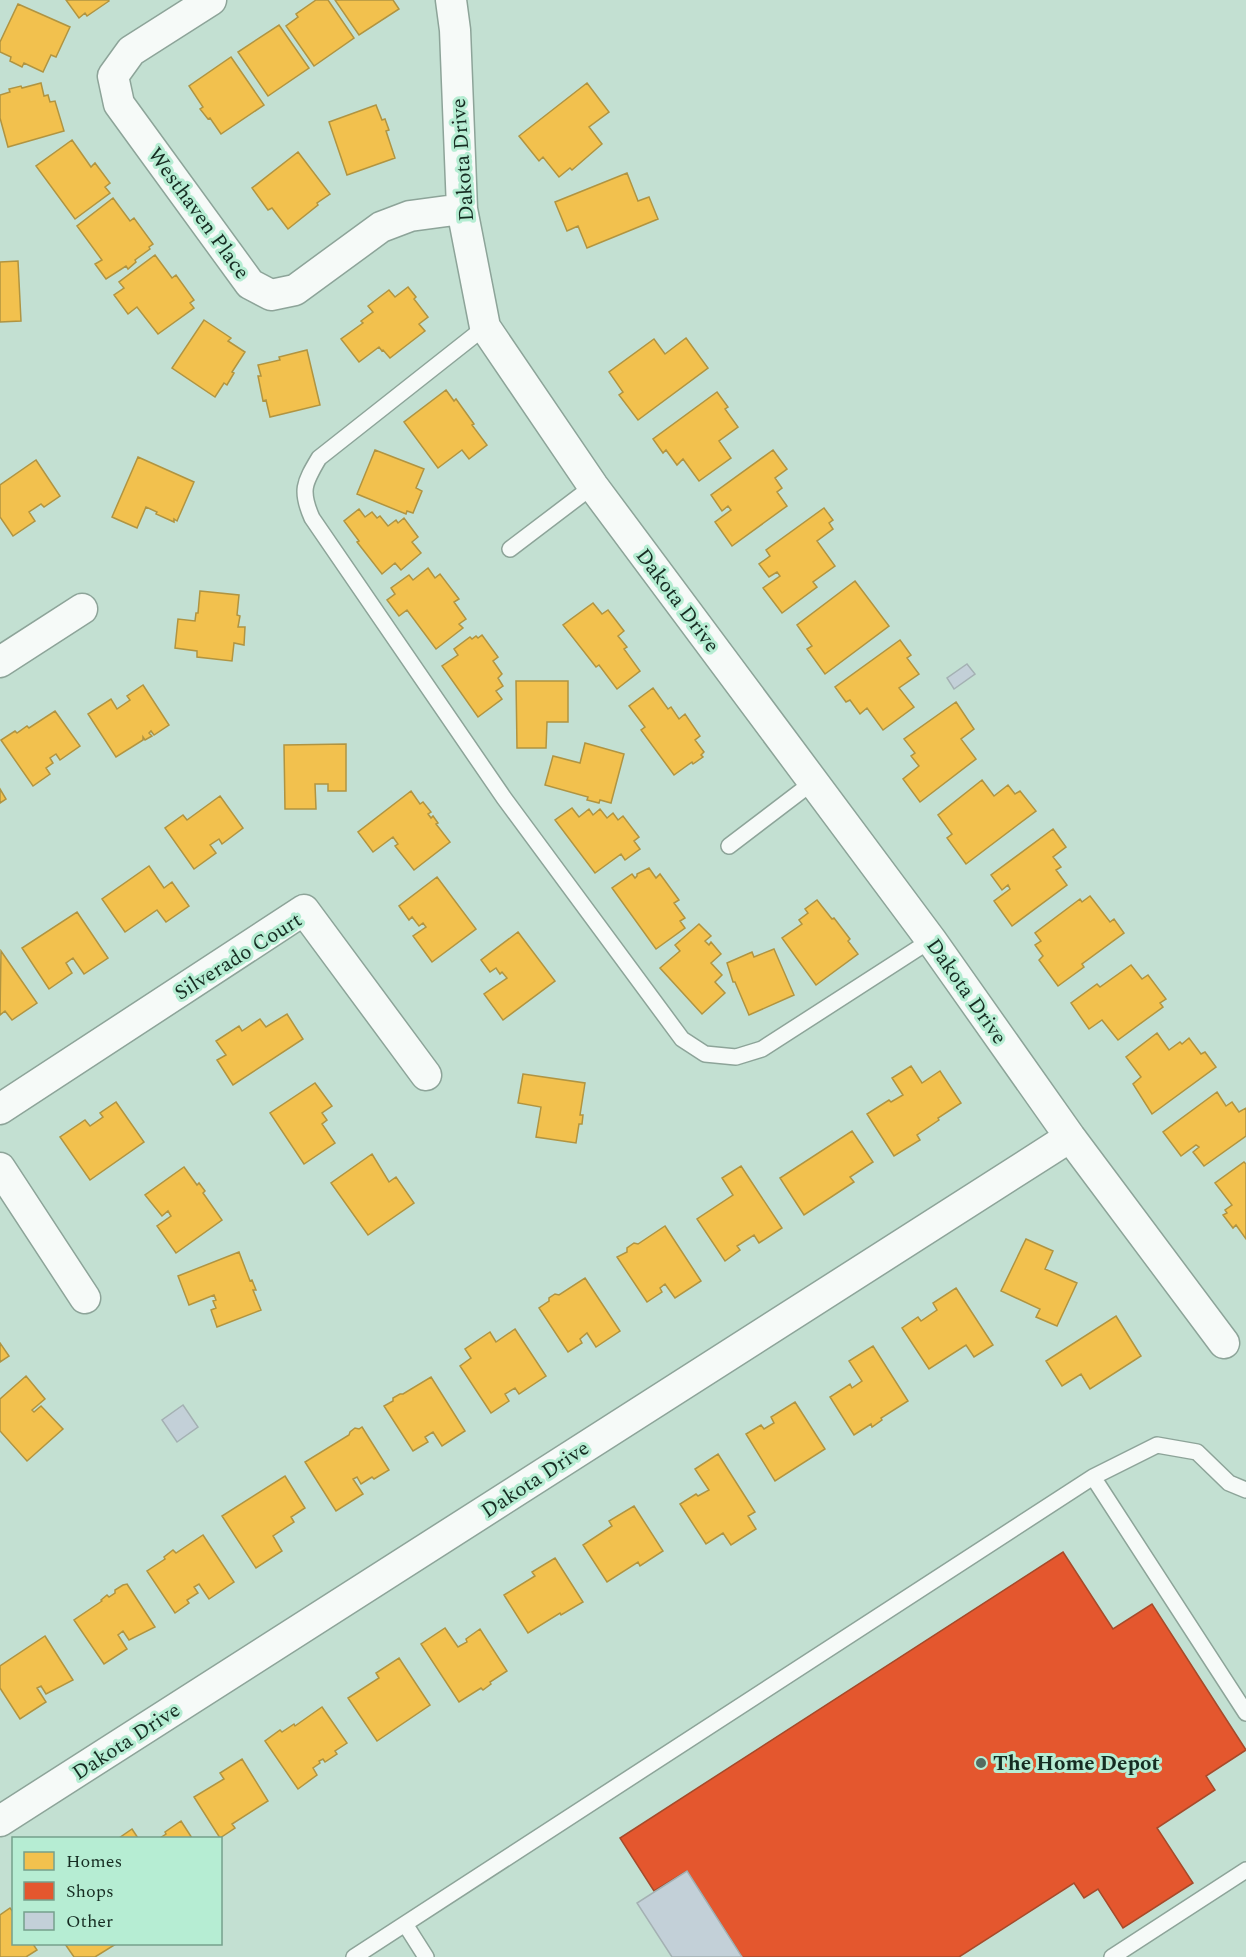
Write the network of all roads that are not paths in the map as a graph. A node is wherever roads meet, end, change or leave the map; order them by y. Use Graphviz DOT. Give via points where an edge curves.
graph roads {
  1 [pos="211,0"];
  2 [pos="451,0"];
  3 [pos="462,209"];
  4 [pos="485,327"];
  5 [pos="593,486"];
  6 [pos="510,549"];
  7 [pos="82,609"];
  8 [pos="0,662"];
  9 [pos="813,782"];
  10 [pos="729,846"];
  11 [pos="931,940"];
  12 [pos="426,1075"];
  13 [pos="0,1109"];
  14 [pos="1070,1137"];
  15 [pos="0,1168"];
  16 [pos="85,1298"];
  17 [pos="1224,1343"];
  18 [pos="1093,1477"];
  19 [pos="1246,1490"];
  20 [pos="1246,1713"];
  21 [pos="0,1821"];
  22 [pos="1246,1870"];
  23 [pos="405,1924"];
  24 [pos="354,1957"];
  25 [pos="426,1957"];
  26 [pos="1112,1957"];
  1 -- 3 [label="street, Westhaven Place" via="131,51 113,76 119,104 250,284 271,295 295,290 381,227 410,216"];
  2 -- 3 [label="street, Dakota Drive"];
  3 -- 4 [label="street, Dakota Drive"];
  4 -- 5 [label="street, Dakota Drive"];
  4 -- 11 [label="lane" via="319,458 306,479 304,501 511,808 682,1039 705,1054 736,1057 762,1049"];
  5 -- 6 [label="lane"];
  5 -- 9 [label="street, Dakota Drive"];
  7 -- 8 [label="street"];
  9 -- 10 [label="lane"];
  9 -- 11 [label="street, Dakota Drive"];
  11 -- 14 [label="street, Dakota Drive"];
  12 -- 13 [label="street, Silverado Court" via="304,910"];
  14 -- 17 [label="street, Dakota Drive"];
  14 -- 21 [label="street, Dakota Drive"];
  15 -- 16 [label="street"];
  18 -- 19 [label="lane" via="1157,1445 1197,1452 1229,1483"];
  18 -- 20 [label="lane"];
  18 -- 23 [label="lane"];
  22 -- 26 [label="lane"];
  23 -- 24 [label="lane"];
  23 -- 25 [label="lane"];
}
